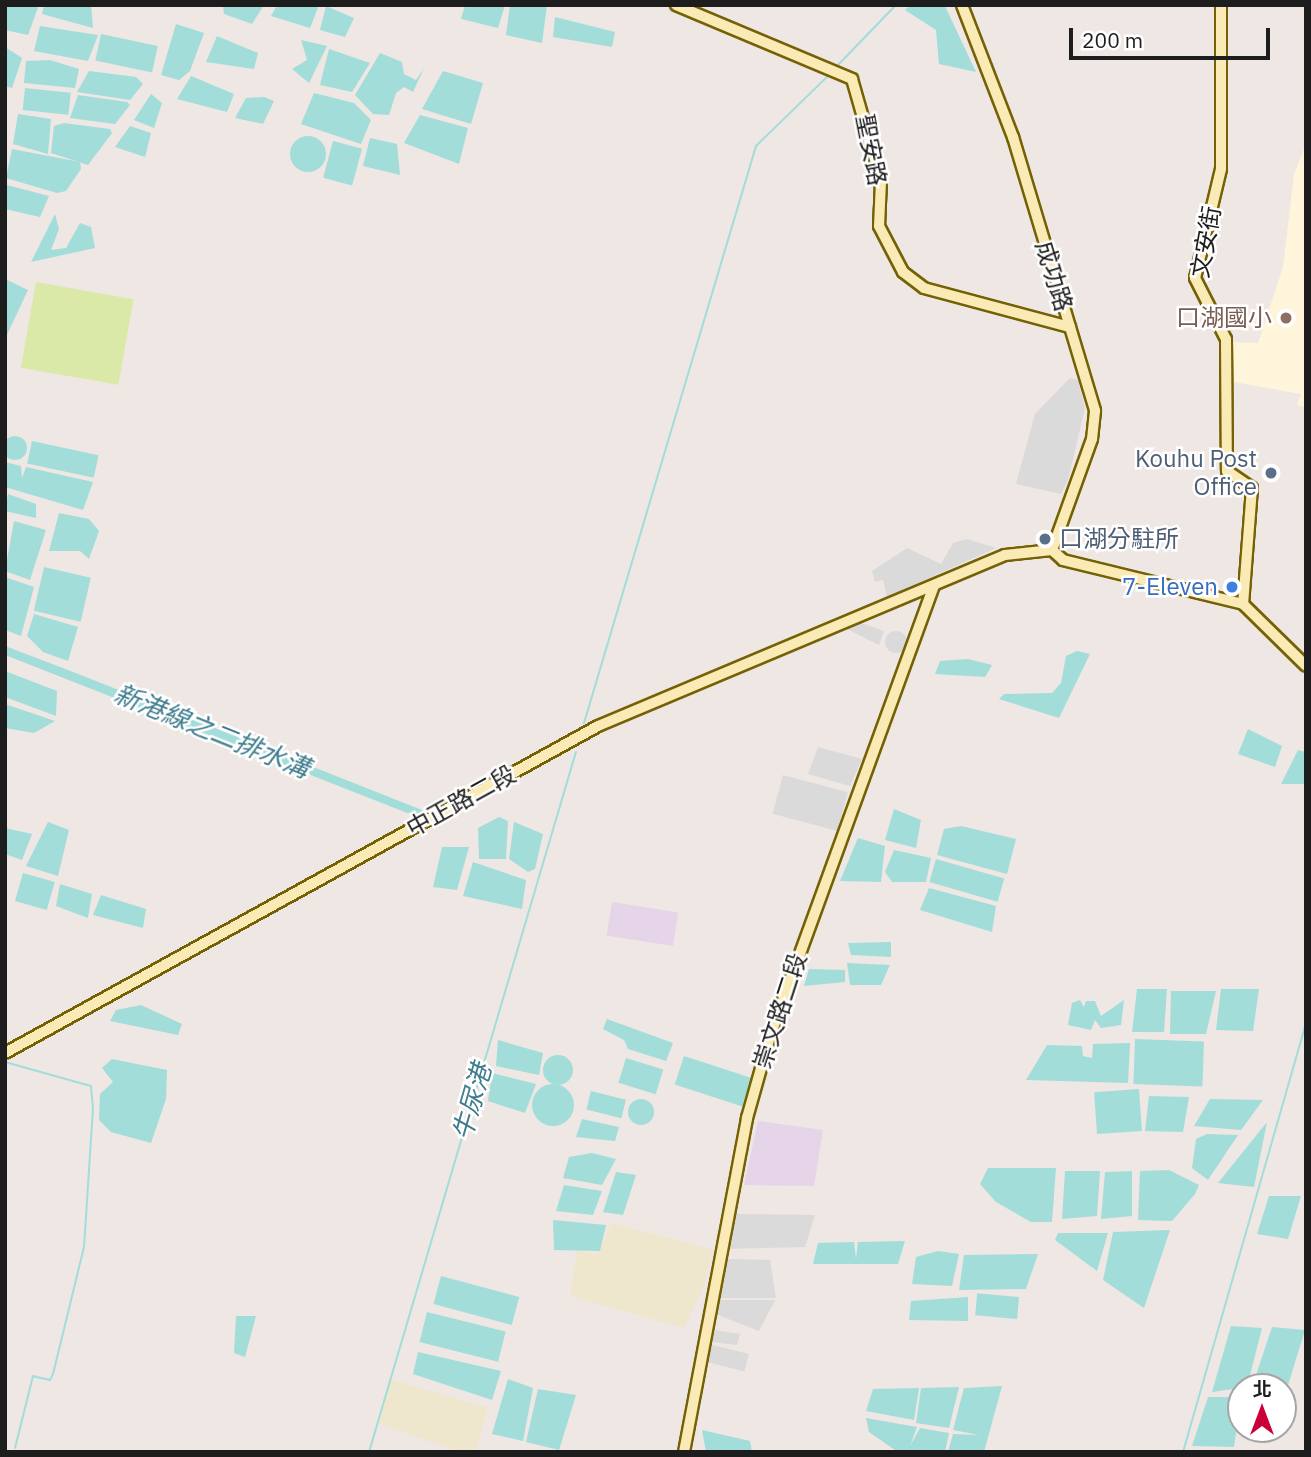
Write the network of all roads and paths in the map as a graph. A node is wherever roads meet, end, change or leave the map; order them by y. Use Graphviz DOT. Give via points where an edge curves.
graph roads {
  1 [pos="676,5"];
  2 [pos="962,5"];
  3 [pos="1222,5"];
  4 [pos="1070,327"];
  5 [pos="1052,550"];
  6 [pos="934,586"];
  7 [pos="1243,604"];
  8 [pos="1306,666"];
  9 [pos="5,1053"];
  10 [pos="684,1452"];
  1 -- 4 [label="street, 聖安路" via="852,79 881,181 879,226 903,272 924,288"];
  2 -- 4 [label="street, 成功路" via="1013,137"];
  3 -- 7 [label="street, 文安街" via="1221,169 1195,278 1226,339 1227,471 1252,488"];
  4 -- 5 [label="street, 成功路" via="1095,422"];
  5 -- 6 [label="street, 中正路二段" via="1005,555"];
  5 -- 7 [label="street" via="1063,560"];
  6 -- 9 [label="street, 中正路二段" via="598,726"];
  6 -- 10 [label="street, 崇文路二段" via="769,1036 747,1118"];
  7 -- 8 [label="street"];
}
